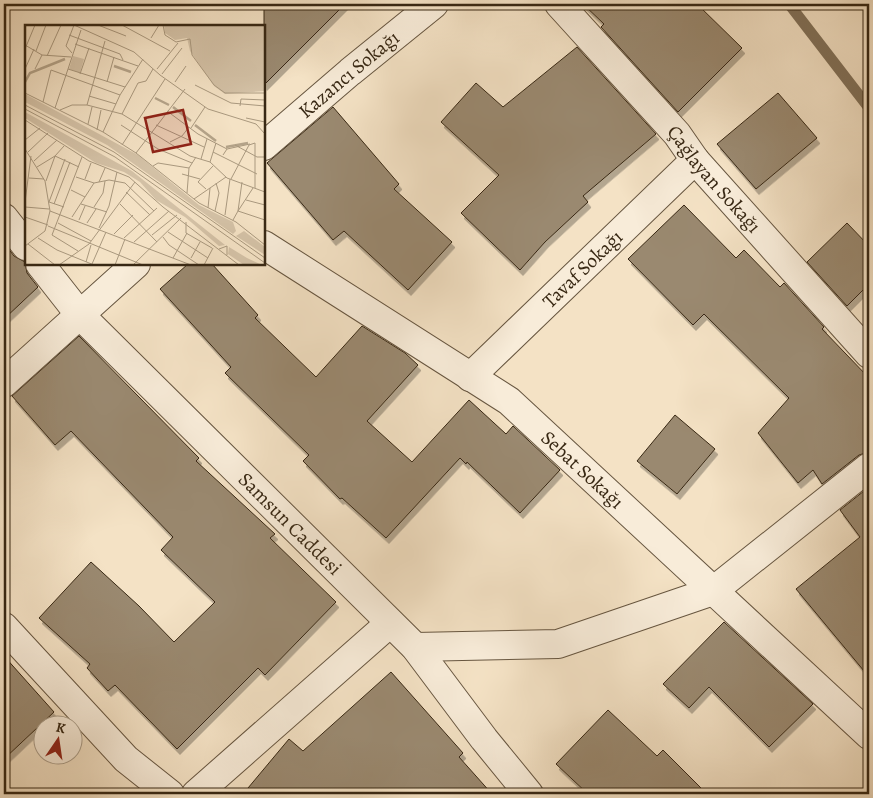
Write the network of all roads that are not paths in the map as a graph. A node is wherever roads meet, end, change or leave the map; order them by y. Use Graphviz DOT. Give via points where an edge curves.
graph roads {
  1 [pos="434,4"];
  2 [pos="559,4"];
  3 [pos="265,145"];
  4 [pos="695,160"];
  5 [pos="4,218"];
  6 [pos="25,245"];
  7 [pos="265,246"];
  8 [pos="41,265"];
  9 [pos="135,265"];
  10 [pos="80,315"];
  11 [pos="869,354"];
  12 [pos="470,378"];
  13 [pos="4,383"];
  14 [pos="869,467"];
  15 [pos="713,592"];
  16 [pos="390,623"];
  17 [pos="4,627"];
  18 [pos="415,647"];
  19 [pos="869,735"];
  20 [pos="170,794"];
  21 [pos="196,794"];
  22 [pos="529,794"];
  1 -- 3 [label="street, Kazancı Sokağı"];
  2 -- 4 [label="street, Çağlayan Sokağı" via="677,134"];
  4 -- 11 [label="street, Çağlayan Sokağı"];
  4 -- 12 [label="street, Tavaf Sokağı"];
  5 -- 6 [label="street"];
  7 -- 12 [label="street, Sebat Sokağı"];
  8 -- 10 [label="street, Samsun Caddesi"];
  9 -- 10 [label="street"];
  10 -- 13 [label="street"];
  10 -- 16 [label="street, Samsun Caddesi"];
  12 -- 15 [label="street, Sebat Sokağı" via="509,401"];
  14 -- 15 [label="street"];
  15 -- 18 [label="street" via="558,644"];
  15 -- 19 [label="street, Sebat Sokağı"];
  16 -- 18 [label="street, Samsun Caddesi"];
  16 -- 21 [label="street"];
  17 -- 20 [label="street" via="126,759"];
  18 -- 22 [label="street, Samsun Caddesi"];
}
